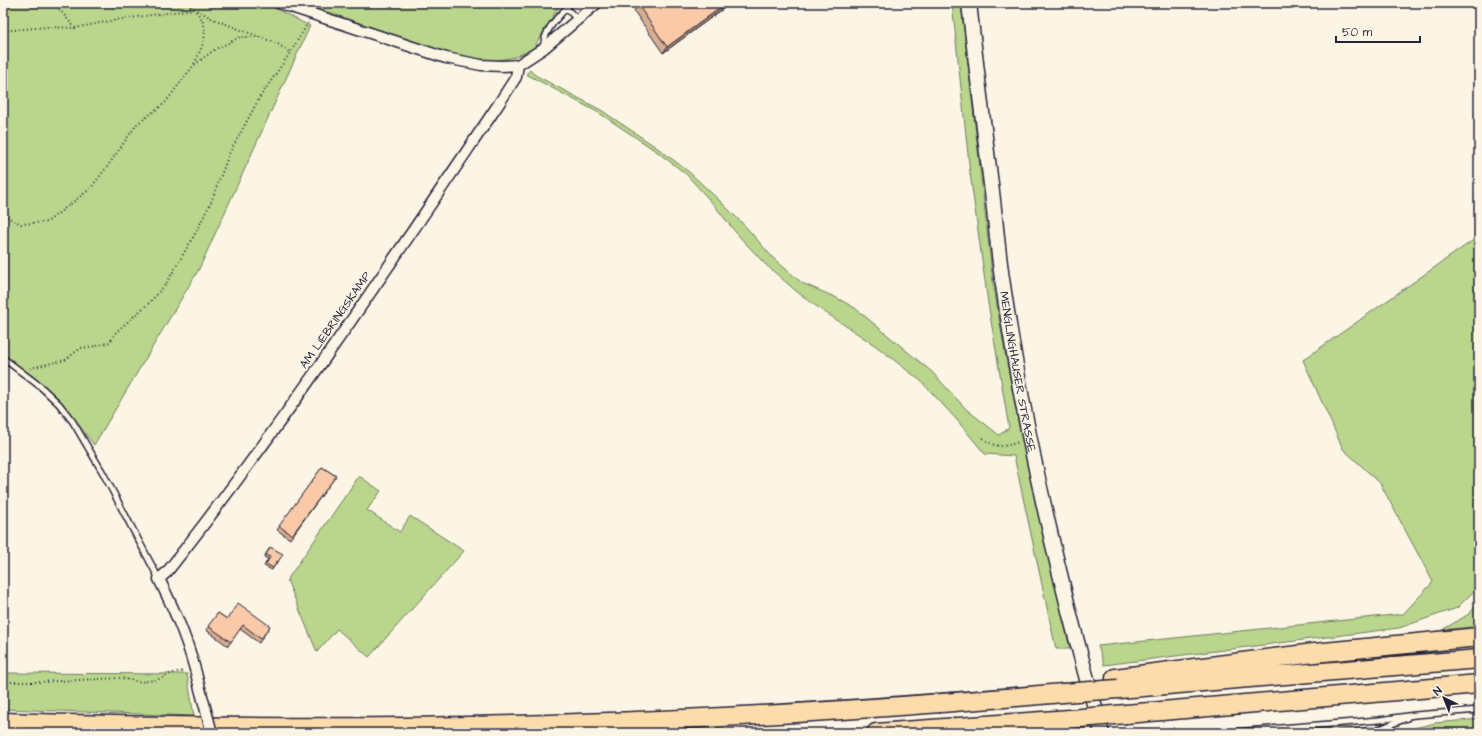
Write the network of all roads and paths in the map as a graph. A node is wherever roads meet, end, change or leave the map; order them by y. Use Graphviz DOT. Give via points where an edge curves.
graph roads {
  1 [pos="54,3"];
  2 [pos="187,3"];
  3 [pos="279,3"];
  4 [pos="571,3"];
  5 [pos="597,3"];
  6 [pos="969,3"];
  7 [pos="566,8"];
  8 [pos="195,9"];
  9 [pos="313,15"];
  10 [pos="577,19"];
  11 [pos="75,28"];
  12 [pos="3,30"];
  13 [pos="260,37"];
  14 [pos="544,48"];
  15 [pos="290,53"];
  16 [pos="518,65"];
  17 [pos="193,66"];
  18 [pos="3,215"];
  19 [pos="3,358"];
  20 [pos="21,371"];
  21 [pos="983,438"];
  22 [pos="1030,438"];
  23 [pos="159,579"];
  24 [pos="1479,637"];
  25 [pos="1479,659"];
  26 [pos="195,670"];
  27 [pos="3,682"];
  28 [pos="1116,683"];
  29 [pos="1479,684"];
  30 [pos="1479,710"];
  31 [pos="1415,715"];
  32 [pos="3,722"];
  33 [pos="212,733"];
  34 [pos="876,733"];
  35 [pos="1102,733"];
  36 [pos="1221,733"];
  37 [pos="1372,733"];
  1 -- 11 [label="path"];
  2 -- 8 [label="path"];
  3 -- 9 [label="street"];
  4 -- 7 [label="lane"];
  5 -- 10 [label="street"];
  6 -- 22 [label="street, MENGLINGHAUSER STRASSE" via="1003,284"];
  7 -- 10 [label="lane"];
  7 -- 14 [label="lane" via="543,40"];
  8 -- 11 [label="path"];
  8 -- 13 [label="path" via="213,19"];
  8 -- 17 [label="path" via="204,20 205,38"];
  9 -- 15 [label="path"];
  9 -- 16 [label="street" via="446,58 481,65"];
  10 -- 14 [label="street"];
  11 -- 12 [label="path"];
  13 -- 15 [label="path" via="278,44"];
  13 -- 17 [label="path" via="240,37 214,50"];
  14 -- 16 [label="street"];
  15 -- 20 [label="path" via="260,97 229,154 211,202 166,284 116,332 110,342 81,348 65,360"];
  16 -- 23 [label="street, AM LIEBRINGSKAMP" via="516,77 498,105 347,327 218,507"];
  17 -- 18 [label="path" via="165,103 137,124 90,189 70,205 48,222 20,224"];
  19 -- 20 [label="lane"];
  20 -- 23 [label="lane" via="59,404 73,422"];
  21 -- 22 [label="path" via="991,445 1001,446"];
  22 -- 35 [label="street, MENGLINGHAUSER STRASSE" via="1052,544"];
  23 -- 26 [label="street" via="183,631"];
  24 -- 28 [label="highway" via="1314,653"];
  25 -- 28 [label="highway"];
  26 -- 27 [label="path" via="176,672 156,680 140,682 120,678"];
  26 -- 33 [label="street, bridge"];
  28 -- 32 [label="highway, bridge" via="1057,693 834,710 579,724 281,728"];
  29 -- 34 [label="highway, bridge"];
  30 -- 31 [label="lane"];
  31 -- 36 [label="lane"];
  31 -- 37 [label="lane"];
}
